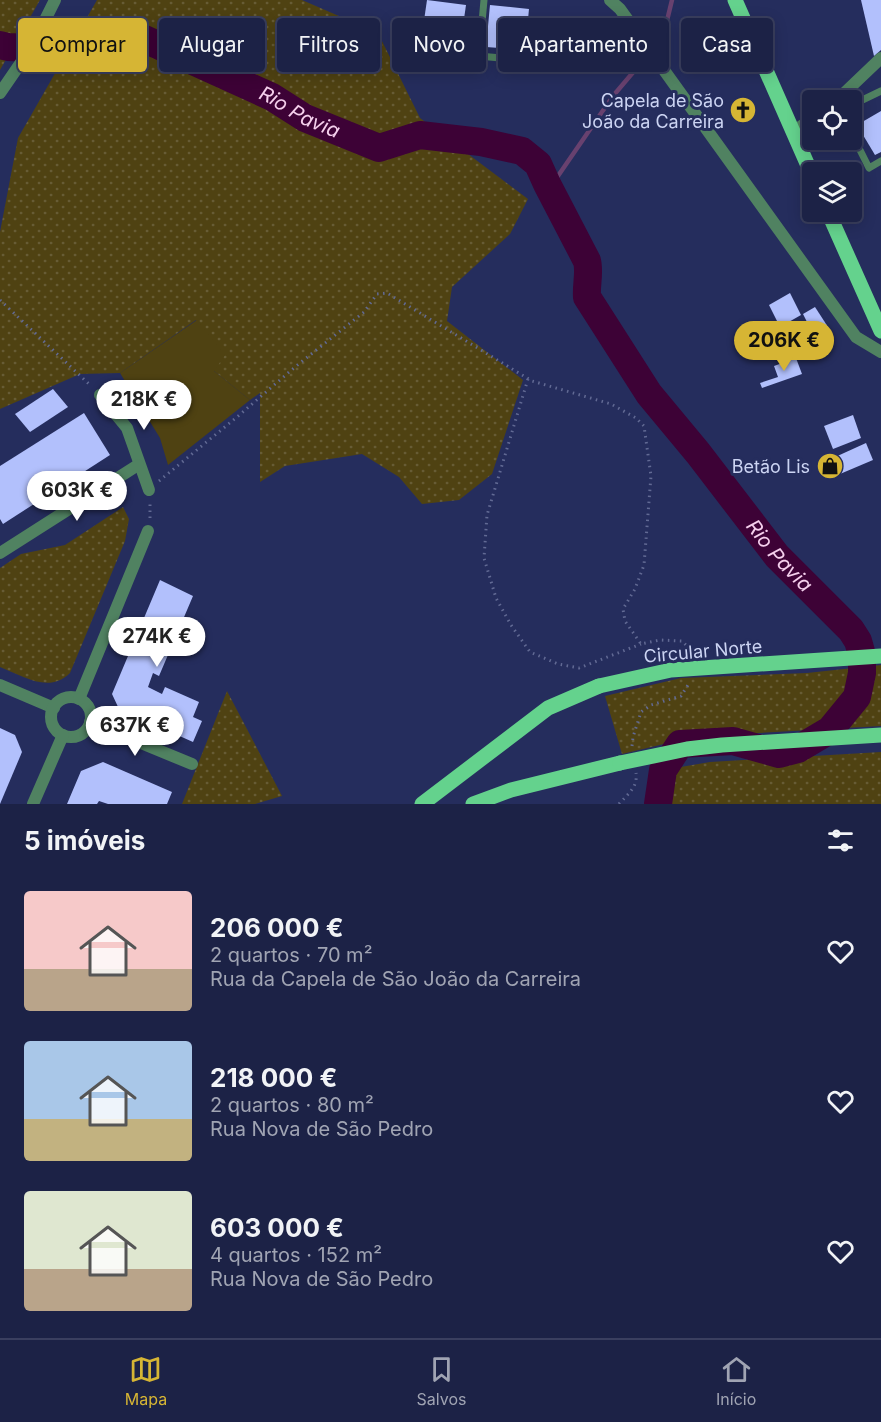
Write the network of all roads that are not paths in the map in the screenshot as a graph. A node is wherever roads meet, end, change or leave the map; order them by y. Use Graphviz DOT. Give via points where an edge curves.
graph roads {
  1 [pos="55,0"];
  2 [pos="484,0"];
  3 [pos="610,0"];
  4 [pos="735,0"];
  5 [pos="482,18"];
  6 [pos="881,58"];
  7 [pos="847,90"];
  8 [pos="881,91"];
  9 [pos="0,93"];
  10 [pos="862,100"];
  11 [pos="802,126"];
  12 [pos="793,132"];
  13 [pos="860,150"];
  14 [pos="881,161"];
  15 [pos="806,162"];
  16 [pos="832,222"];
  17 [pos="881,332"];
  18 [pos="881,352"];
  19 [pos="100,395"];
  20 [pos="138,465"];
  21 [pos="149,490"];
  22 [pos="148,531"];
  23 [pos="0,553"];
  24 [pos="881,656"];
  25 [pos="0,685"];
  26 [pos="79,699"];
  27 [pos="54,708"];
  28 [pos="90,722"];
  29 [pos="63,735"];
  30 [pos="881,735"];
  31 [pos="192,764"];
  32 [pos="33,804"];
  33 [pos="422,804"];
  34 [pos="473,804"];
  1 -- 9 [label="street"];
  2 -- 5 [label="lane"];
  3 -- 18 [label="street" via="856,337"];
  4 -- 12 [label="main road"];
  6 -- 7 [label="street"];
  8 -- 10 [label="lane"];
  11 -- 12 [label="street"];
  12 -- 15 [label="main road"];
  13 -- 14 [label="lane" via="869,168"];
  16 -- 17 [label="main road"];
  19 -- 20 [label="street" via="127,428"];
  20 -- 21 [label="street"];
  20 -- 23 [label="street"];
  22 -- 26 [label="street"];
  24 -- 33 [label="main road, Circular Norte, bridge" via="671,670 598,686 548,708"];
  25 -- 27 [label="street"];
  26 -- 27 [label="street" via="68,697"];
  26 -- 28 [label="street" via="88,706"];
  27 -- 29 [label="street" via="54,726"];
  28 -- 29 [label="street" via="76,736"];
  28 -- 31 [label="street"];
  29 -- 32 [label="street"];
  30 -- 34 [label="main road, bridge" via="687,749 511,790"];
}
